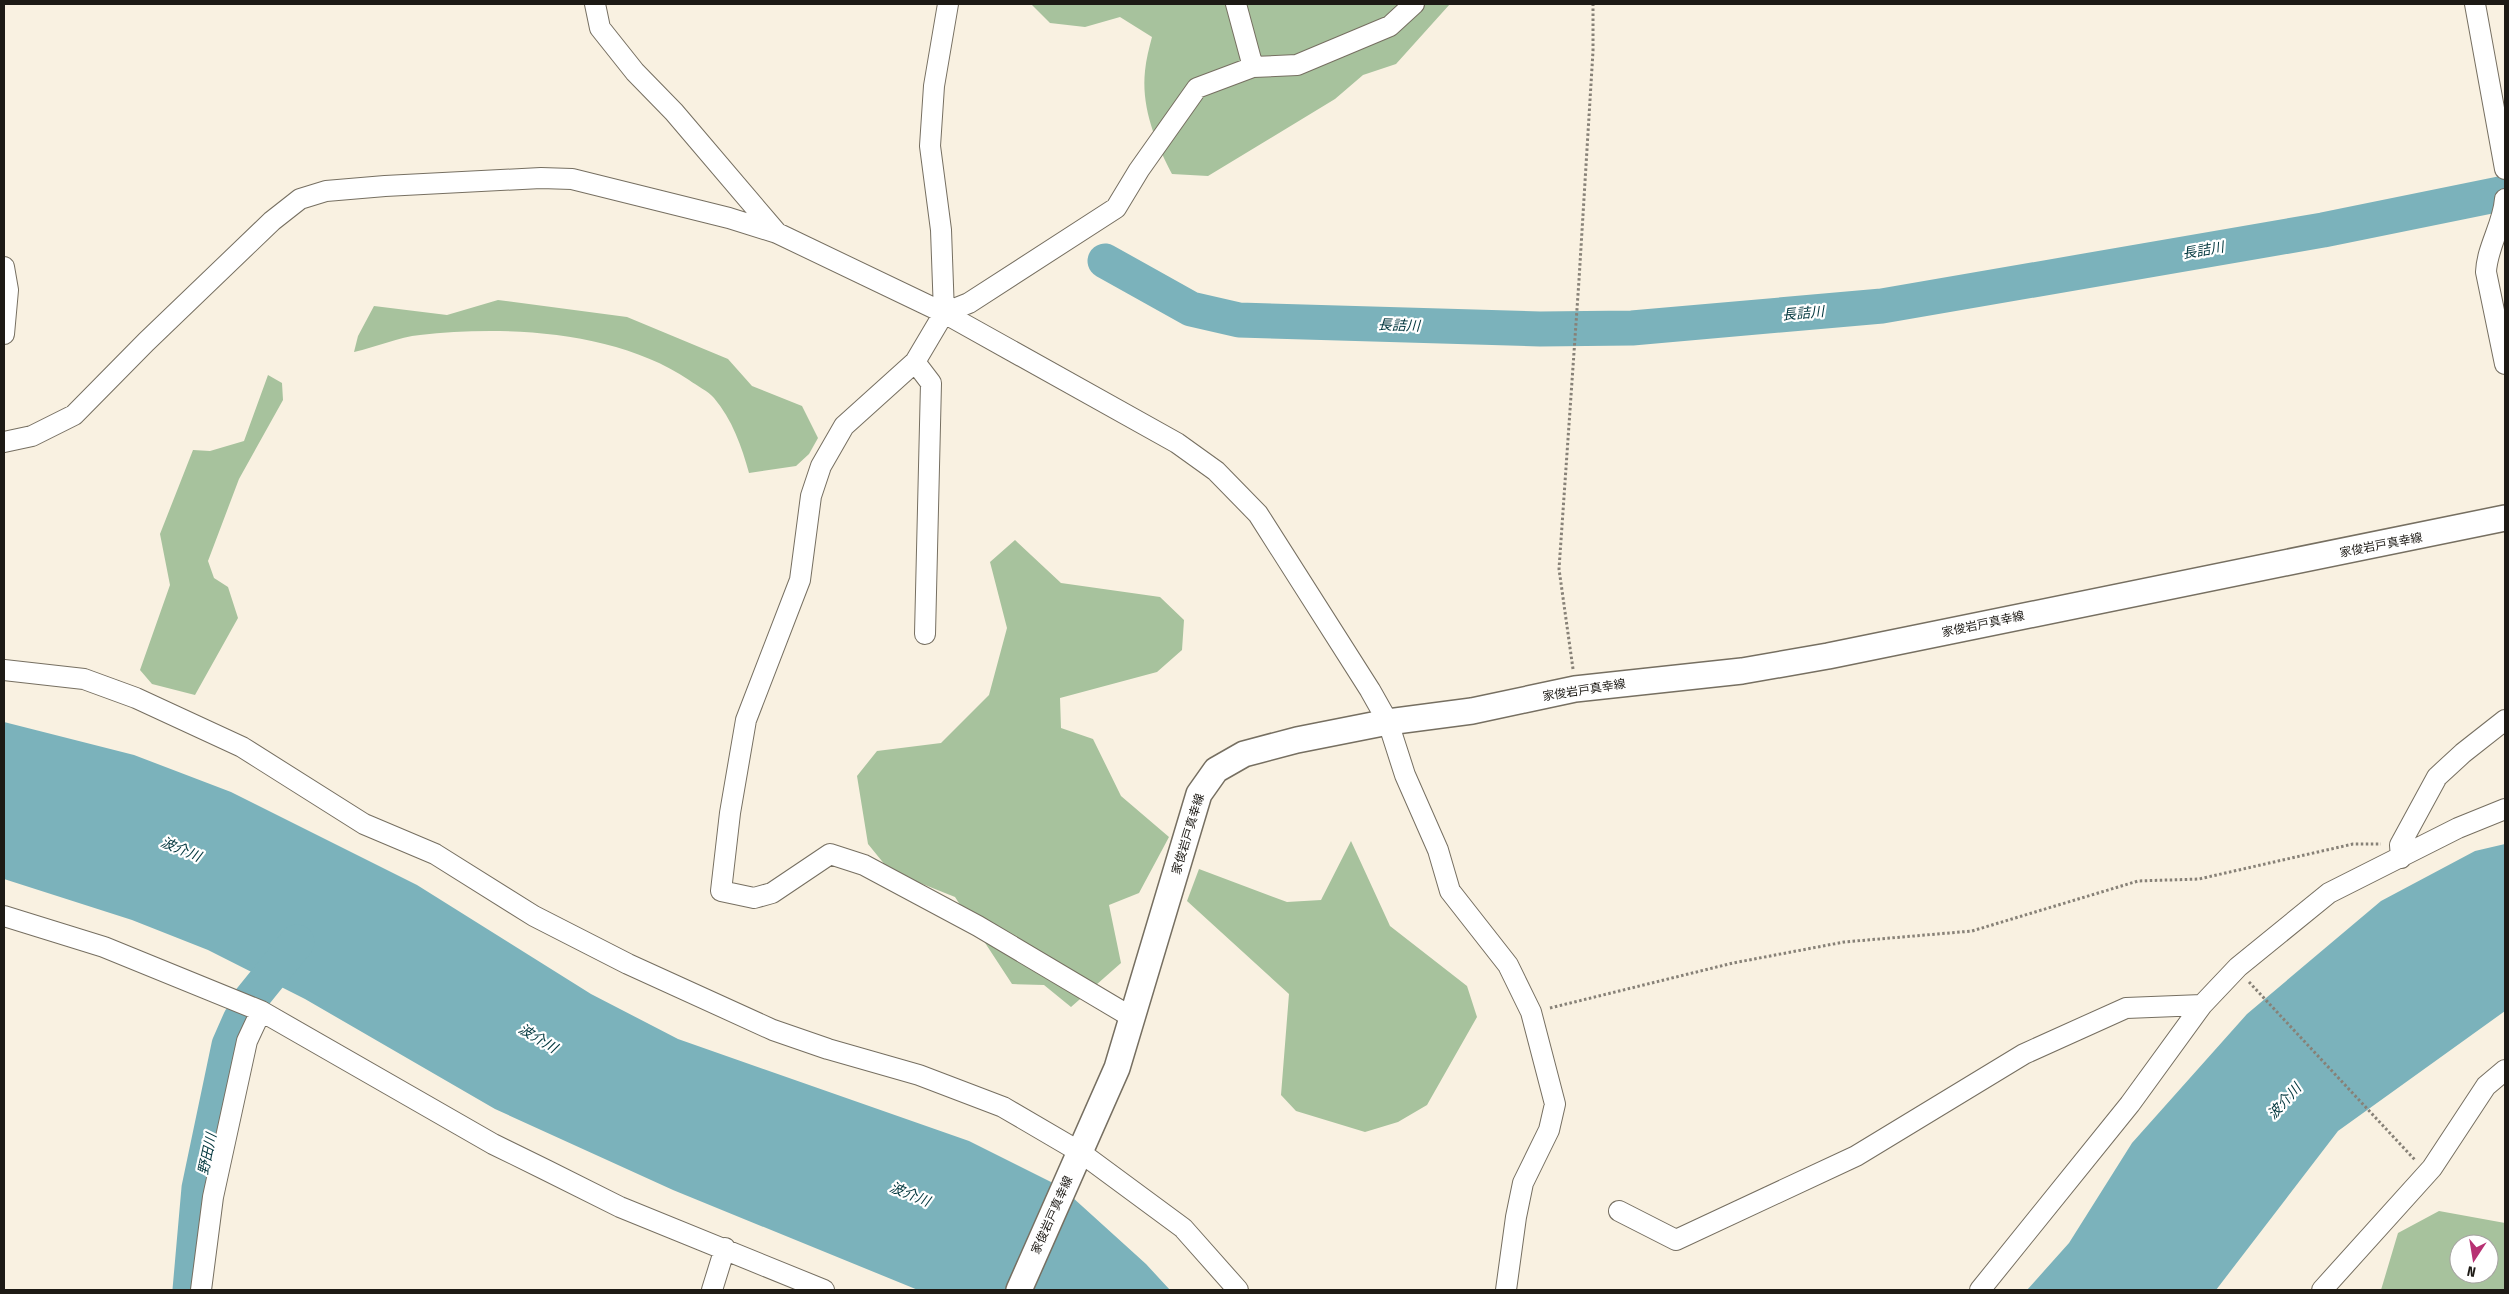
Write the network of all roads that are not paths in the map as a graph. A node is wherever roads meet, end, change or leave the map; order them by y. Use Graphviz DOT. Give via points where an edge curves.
graph roads {
  1 [pos="595,4"];
  2 [pos="948,4"];
  3 [pos="1236,4"];
  4 [pos="1414,4"];
  5 [pos="2475,4"];
  6 [pos="1253,67"];
  7 [pos="2505,169"];
  8 [pos="2505,206"];
  9 [pos="777,233"];
  10 [pos="4,267"];
  11 [pos="944,313"];
  12 [pos="4,334"];
  13 [pos="915,362"];
  14 [pos="2505,364"];
  15 [pos="4,442"];
  16 [pos="2505,518"];
  17 [pos="924,634"];
  18 [pos="4,670"];
  19 [pos="2505,720"];
  20 [pos="1388,722"];
  21 [pos="2505,809"];
  22 [pos="2400,852"];
  23 [pos="4,916"];
  24 [pos="2202,1005"];
  25 [pos="261,1011"];
  26 [pos="1132,1018"];
  27 [pos="2505,1070"];
  28 [pos="1078,1157"];
  29 [pos="1619,1211"];
  30 [pos="725,1248"];
  31 [pos="201,1290"];
  32 [pos="712,1290"];
  33 [pos="824,1290"];
  34 [pos="1019,1290"];
  35 [pos="1238,1290"];
  36 [pos="1506,1290"];
  37 [pos="1980,1290"];
  38 [pos="2322,1290"];
  1 -- 9 [label="street" via="600,28 623,58 674,112"];
  2 -- 11 [label="street" via="934,86 930,146 941,230"];
  3 -- 6 [label="street"];
  4 -- 6 [label="street" via="1390,26 1297,65"];
  5 -- 7 [label="street"];
  6 -- 11 [label="street" via="1197,88 1116,208 969,303"];
  8 -- 14 [label="street" via="2486,261"];
  9 -- 11 [label="street"];
  9 -- 15 [label="street" via="572,179 414,184 326,191 300,199 272,221 74,415 32,436"];
  10 -- 12 [label="street" via="8,290"];
  11 -- 13 [label="street"];
  11 -- 20 [label="street" via="1177,443 1216,470 1258,514"];
  13 -- 17 [label="street" via="931,383"];
  13 -- 26 [label="street" via="844,426 821,466 811,496 800,580 746,720 730,812 721,891 754,898 772,893 830,854 864,864 961,916"];
  16 -- 20 [label="main road, 家俊岩戸真幸線" via="1828,656 1742,671 1575,689 1472,711"];
  18 -- 28 [label="street" via="84,679 136,698 242,747 364,824 435,854 534,916 628,964 773,1030 919,1075 1003,1107"];
  19 -- 22 [label="street" via="2437,777"];
  20 -- 26 [label="main road, 家俊岩戸真幸線" via="1244,754 1216,770 1199,794"];
  20 -- 36 [label="street" via="1405,775 1438,850 1450,891 1508,965 1531,1012 1555,1104 1549,1130 1524,1183"];
  21 -- 22 [label="street"];
  22 -- 24 [label="street" via="2329,893 2237,969"];
  23 -- 25 [label="street" via="104,947"];
  24 -- 29 [label="street" via="2126,1008 2024,1054 1856,1156 1676,1240"];
  24 -- 37 [label="street" via="2130,1104"];
  25 -- 30 [label="street" via="492,1144 620,1207"];
  25 -- 31 [label="street" via="247,1041 213,1197"];
  26 -- 28 [label="main road, 家俊岩戸真幸線" via="1117,1068"];
  27 -- 38 [label="street" via="2486,1086 2428,1173"];
  28 -- 34 [label="main road, 家俊岩戸真幸線"];
  28 -- 35 [label="street" via="1183,1228"];
  30 -- 32 [label="street"];
  30 -- 33 [label="street"];
}
